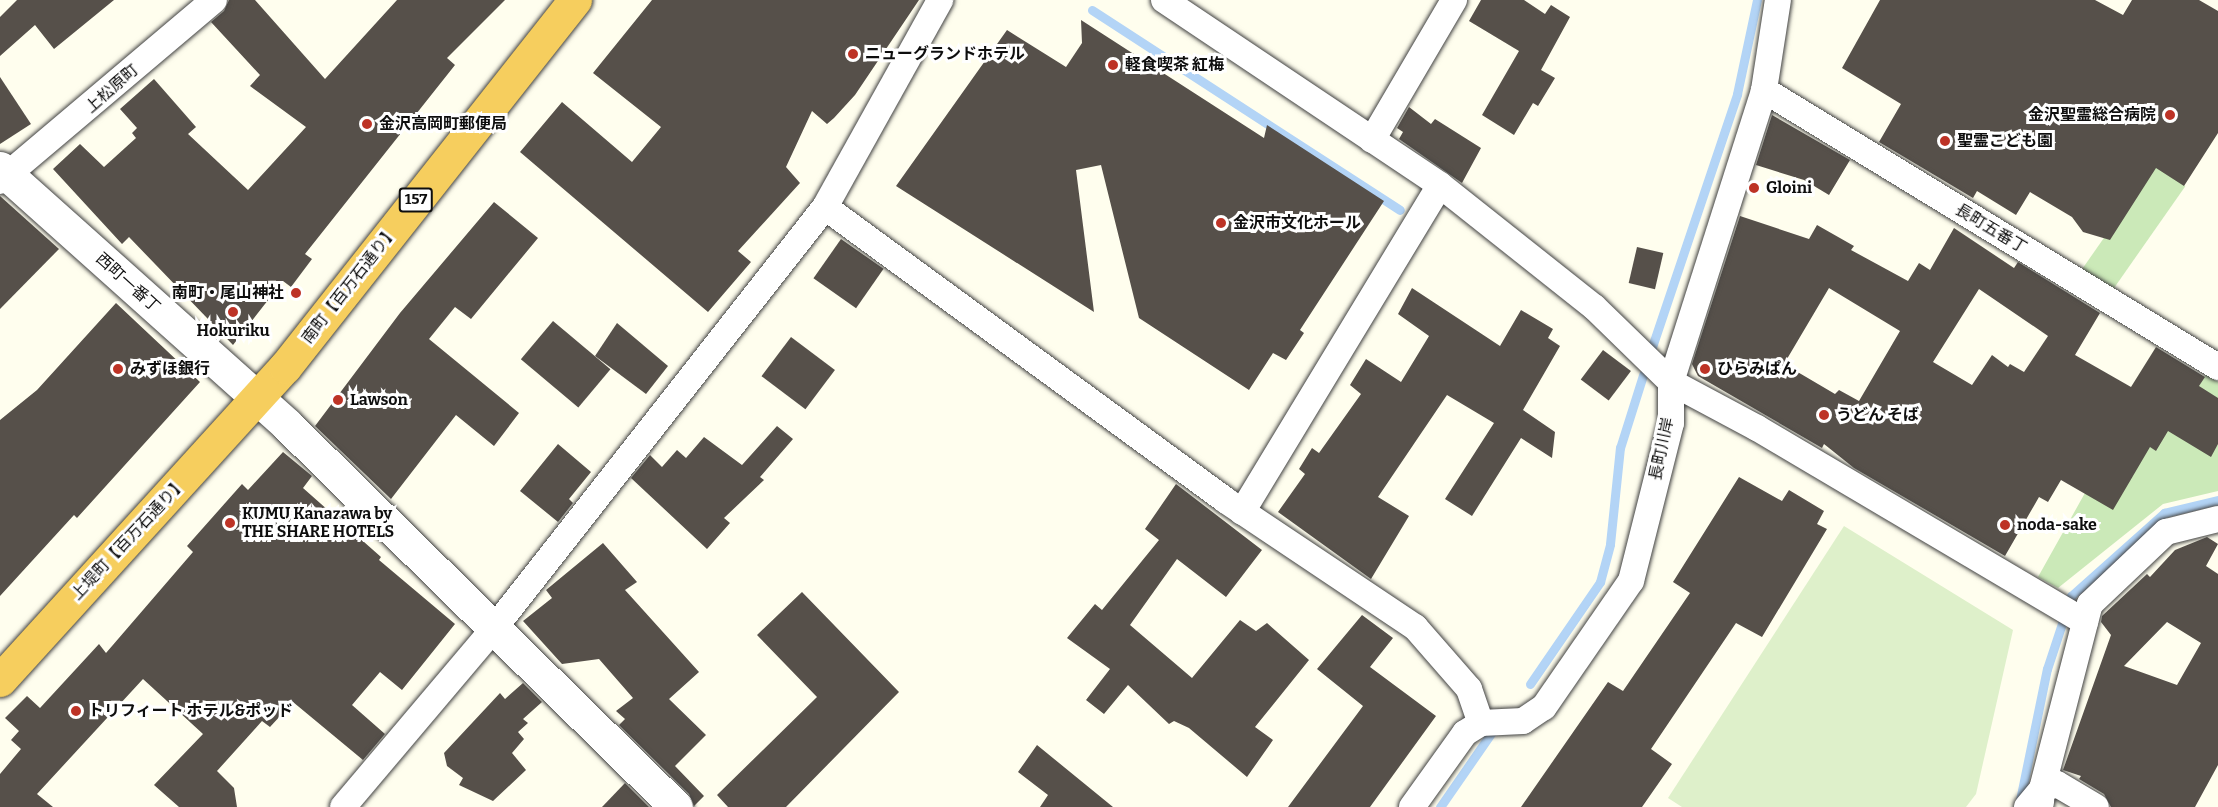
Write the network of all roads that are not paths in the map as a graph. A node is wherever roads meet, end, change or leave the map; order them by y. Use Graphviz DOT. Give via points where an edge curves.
graph roads {
  1 [pos="214,0"];
  2 [pos="574,0"];
  3 [pos="940,0"];
  4 [pos="1164,0"];
  5 [pos="1454,0"];
  6 [pos="1778,0"];
  7 [pos="1764,90"];
  8 [pos="1372,140"];
  9 [pos="2,174"];
  10 [pos="1440,185"];
  11 [pos="825,207"];
  12 [pos="2218,367"];
  13 [pos="1671,382"];
  14 [pos="257,399"];
  15 [pos="1242,512"];
  16 [pos="2214,523"];
  17 [pos="2085,622"];
  18 [pos="496,627"];
  19 [pos="0,680"];
  20 [pos="1480,723"];
  21 [pos="2036,801"];
  22 [pos="343,807"];
  23 [pos="676,807"];
  24 [pos="1412,807"];
  25 [pos="2096,807"];
  1 -- 9 [label="street, 上松原町"];
  2 -- 14 [label="highway, 南町【百万石通り】 / 157"];
  3 -- 11 [label="street"];
  4 -- 8 [label="street"];
  5 -- 8 [label="street"];
  6 -- 7 [label="street, 長町川岸"];
  7 -- 12 [label="street, 長町五番丁"];
  7 -- 13 [label="street, 長町川岸"];
  8 -- 10 [label="street"];
  9 -- 14 [label="street, 西町一番丁"];
  10 -- 13 [label="street" via="1594,307"];
  10 -- 15 [label="street"];
  11 -- 15 [label="street"];
  11 -- 18 [label="street"];
  13 -- 17 [label="street" via="1757,428"];
  13 -- 20 [label="street, 長町川岸" via="1671,423 1631,581 1544,707 1523,721"];
  14 -- 18 [label="street, 西町一番丁"];
  14 -- 19 [label="highway, 上堤町【百万石通り】 / 157"];
  15 -- 20 [label="street" via="1415,627 1469,689"];
  16 -- 17 [label="street" via="2166,532 2090,604"];
  17 -- 21 [label="street"];
  18 -- 22 [label="street"];
  18 -- 23 [label="street, 西町一番丁"];
  20 -- 24 [label="street" via="1465,733"];
  21 -- 25 [label="street" via="2057,784"];
}
